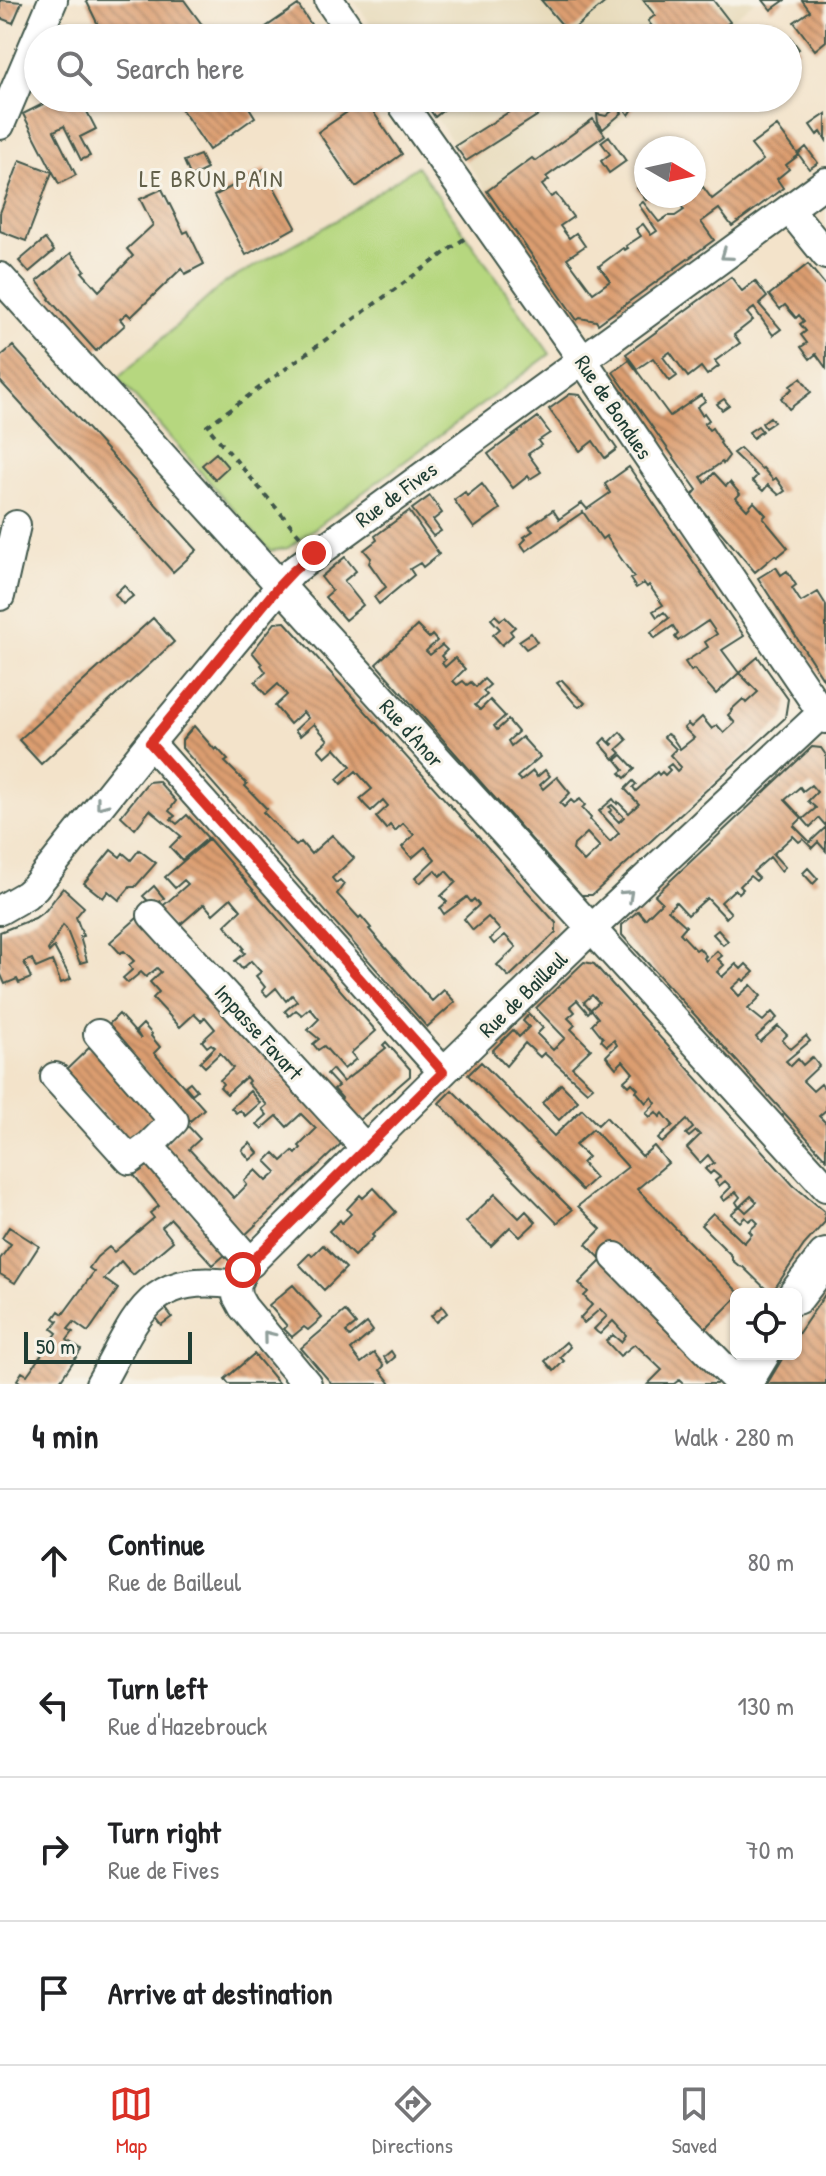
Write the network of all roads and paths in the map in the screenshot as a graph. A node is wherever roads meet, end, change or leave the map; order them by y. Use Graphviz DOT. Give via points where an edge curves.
graph roads {
  1 [pos="53,0"];
  2 [pos="329,0"];
  3 [pos="42,24"];
  4 [pos="345,24"];
  5 [pos="24,61"];
  6 [pos="3,105"];
  7 [pos="408,112"];
  8 [pos="826,182"];
  9 [pos="789,209"];
  10 [pos="486,223"];
  11 [pos="826,255"];
  12 [pos="0,277"];
  13 [pos="582,359"];
  14 [pos="16,525"];
  15 [pos="314,553"];
  16 [pos="279,586"];
  17 [pos="0,596"];
  18 [pos="824,716"];
  19 [pos="150,743"];
  20 [pos="2,901"];
  21 [pos="152,915"];
  22 [pos="590,930"];
  23 [pos="98,1034"];
  24 [pos="443,1072"];
  25 [pos="55,1077"];
  26 [pos="149,1146"];
  27 [pos="366,1149"];
  28 [pos="826,1187"];
  29 [pos="615,1257"];
  30 [pos="826,1257"];
  31 [pos="243,1274"];
  32 [pos="802,1288"];
  33 [pos="757,1360"];
  34 [pos="100,1384"];
  35 [pos="307,1384"];
  36 [pos="741,1384"];
  1 -- 3 [label="street"];
  2 -- 4 [label="street"];
  5 -- 6 [label="street"];
  7 -- 10 [label="street, Rue de Bondues"];
  8 -- 9 [label="street, Rue de Fives"];
  9 -- 11 [label="street"];
  9 -- 13 [label="street, Rue de Fives, one-way"];
  10 -- 13 [label="street, Rue de Bondues"];
  10 -- 15 [label="path" via="207,426"];
  12 -- 16 [label="street, Rue d'Anor"];
  13 -- 15 [label="street, Rue de Fives"];
  13 -- 18 [label="street, Rue de Bondues"];
  14 -- 17 [label="street"];
  15 -- 16 [label="street, Rue de Fives"];
  16 -- 19 [label="street, Rue de Fives"];
  16 -- 22 [label="street, Rue d'Anor"];
  22 -- 18 [label="street, Rue de Bailleul, one-way"];
  19 -- 20 [label="street, Rue de Fives, one-way" via="35,887"];
  19 -- 24 [label="street"];
  21 -- 27 [label="street, Impasse Favart"];
  22 -- 24 [label="street, Rue de Bailleul"];
  22 -- 28 [label="street, Rue d'Anor"];
  23 -- 26 [label="street" via="174,1121"];
  24 -- 27 [label="street, Rue de Bailleul"];
  25 -- 26 [label="street" via="130,1160"];
  26 -- 31 [label="street"];
  27 -- 31 [label="street, Rue de Bailleul"];
  29 -- 36 [label="street"];
  30 -- 32 [label="main road"];
  31 -- 34 [label="street" via="155,1296"];
  35 -- 31 [label="street, one-way" via="243,1307 237,1296"];
  33 -- 36 [label="main road"];
}
